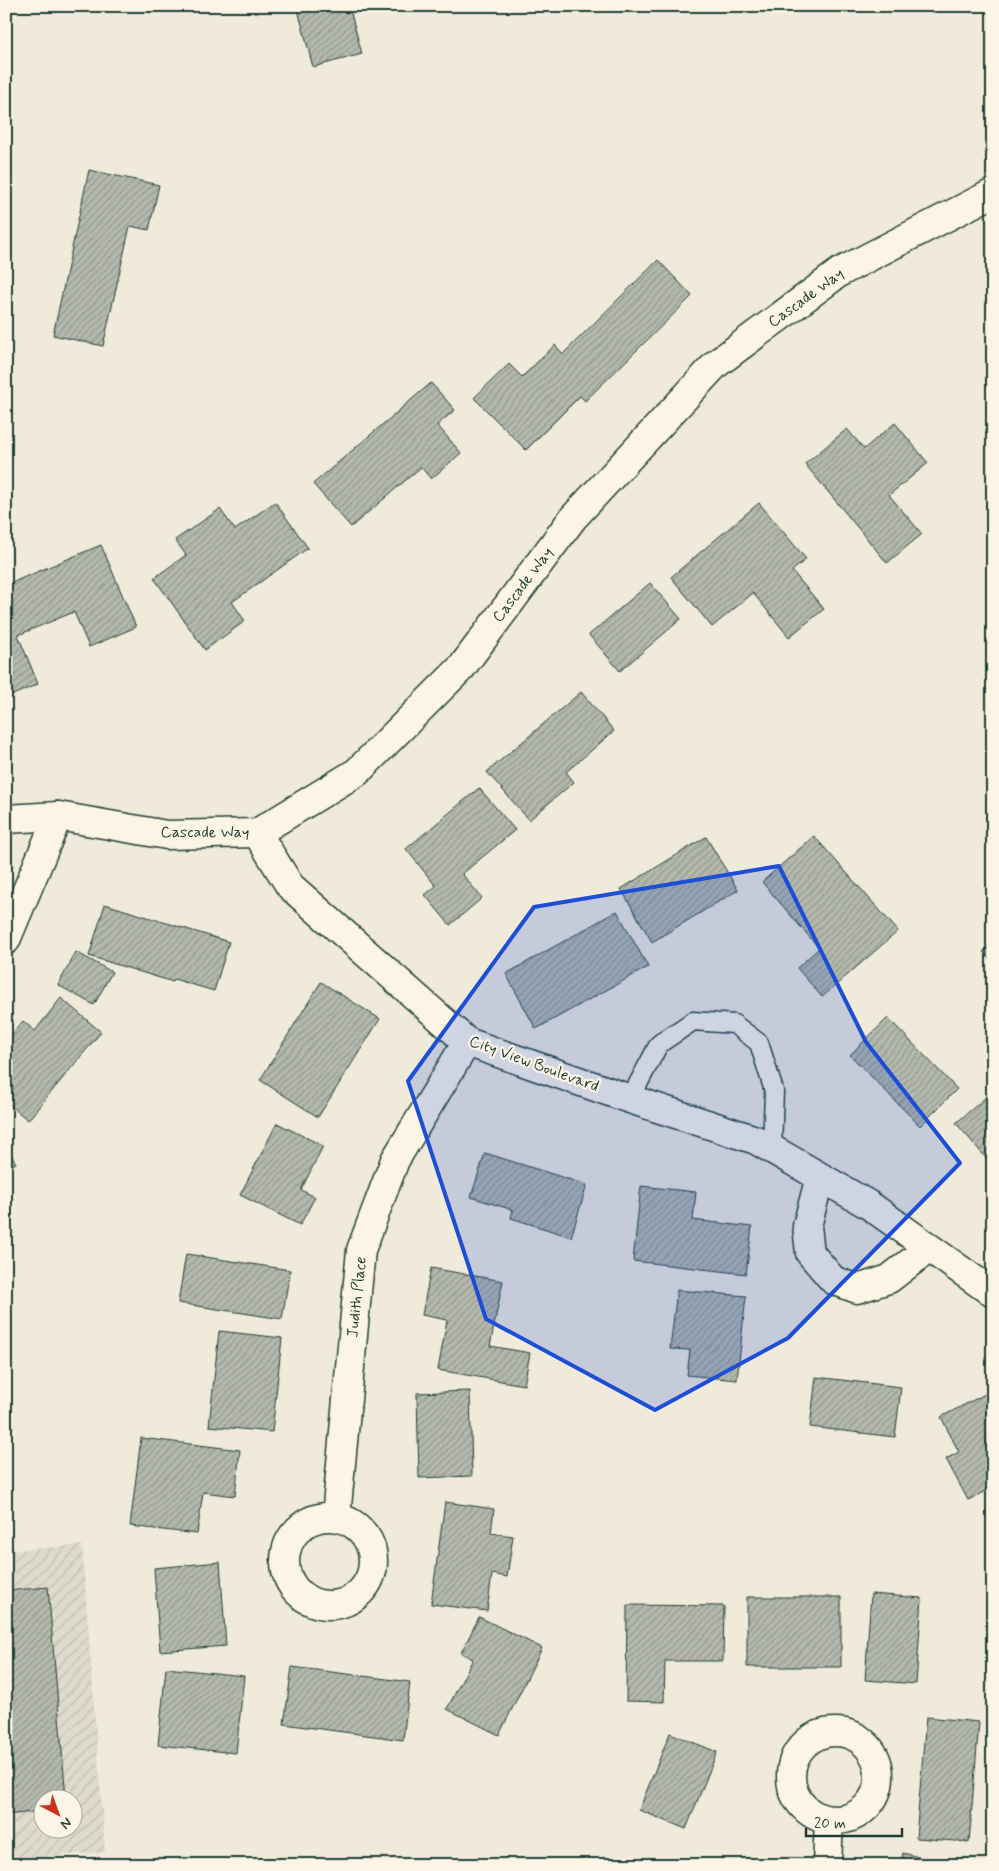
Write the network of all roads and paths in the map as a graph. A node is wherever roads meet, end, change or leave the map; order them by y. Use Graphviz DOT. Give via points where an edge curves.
graph roads {
  1 [pos="993,192"];
  2 [pos="58,816"];
  3 [pos="6,819"];
  4 [pos="257,833"];
  5 [pos="6,940"];
  6 [pos="467,1042"];
  7 [pos="630,1099"];
  8 [pos="772,1149"];
  9 [pos="820,1177"];
  10 [pos="929,1248"];
  11 [pos="993,1293"];
  12 [pos="336,1517"];
  13 [pos="829,1820"];
  14 [pos="827,1865"];
  1 -- 4 [label="street, Cascade Way" via="840,272 716,364 574,518 462,666 357,772"];
  2 -- 3 [label="street, Cascade Way"];
  2 -- 4 [label="street, Cascade Way" via="167,835"];
  2 -- 5 [label="street"];
  4 -- 6 [label="street, City View Boulevard" via="290,886"];
  6 -- 7 [label="street, City View Boulevard"];
  6 -- 12 [label="street, Judith Place" via="395,1160 361,1250"];
  7 -- 8 [label="street, City View Boulevard" via="756,1140"];
  7 -- 8 [label="lane" via="660,1044 693,1021 734,1024 759,1043 774,1091"];
  8 -- 9 [label="street, City View Boulevard"];
  9 -- 10 [label="street, City View Boulevard" via="869,1205"];
  9 -- 10 [label="street" via="808,1226 810,1253 833,1280 856,1289 889,1279"];
  10 -- 11 [label="street, City View Boulevard"];
  13 -- 14 [label="street"];
}
